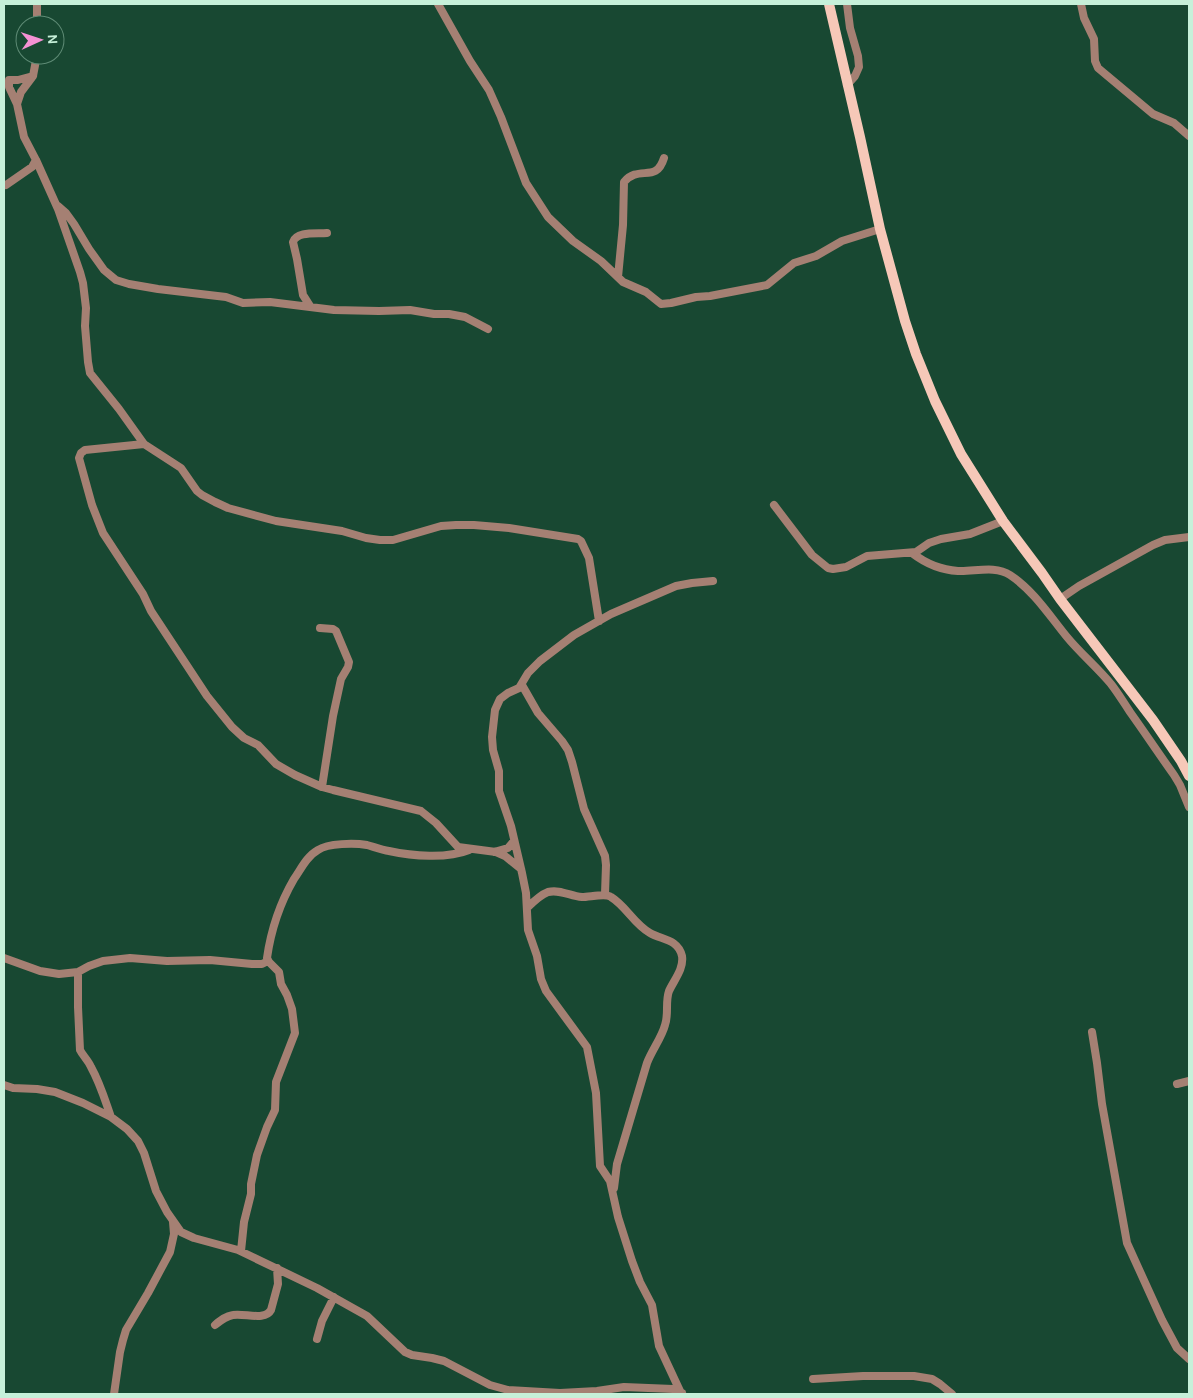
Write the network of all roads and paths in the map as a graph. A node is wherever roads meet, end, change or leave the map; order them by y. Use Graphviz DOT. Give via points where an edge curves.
graph roads {
  1 [pos="438,4"];
  2 [pos="829,4"];
  3 [pos="847,4"];
  4 [pos="1081,4"];
  5 [pos="836,36"];
  6 [pos="853,40"];
  7 [pos="35,65"];
  8 [pos="33,76"];
  9 [pos="6,78"];
  10 [pos="847,85"];
  11 [pos="17,104"];
  12 [pos="1189,136"];
  13 [pos="664,158"];
  14 [pos="36,160"];
  15 [pos="6,185"];
  16 [pos="55,203"];
  17 [pos="880,229"];
  18 [pos="327,233"];
  19 [pos="618,278"];
  20 [pos="310,306"];
  21 [pos="488,328"];
  22 [pos="144,444"];
  23 [pos="774,506"];
  24 [pos="1003,521"];
  25 [pos="1189,537"];
  26 [pos="912,552"];
  27 [pos="713,581"];
  28 [pos="1060,599"];
  29 [pos="599,621"];
  30 [pos="320,628"];
  31 [pos="522,685"];
  32 [pos="1189,776"];
  33 [pos="322,787"];
  34 [pos="1189,807"];
  35 [pos="514,841"];
  36 [pos="470,849"];
  37 [pos="494,852"];
  38 [pos="521,869"];
  39 [pos="605,894"];
  40 [pos="527,908"];
  41 [pos="4,958"];
  42 [pos="268,961"];
  43 [pos="78,972"];
  44 [pos="1092,1032"];
  45 [pos="1189,1081"];
  46 [pos="1177,1084"];
  47 [pos="4,1085"];
  48 [pos="111,1117"];
  49 [pos="613,1191"];
  50 [pos="173,1222"];
  51 [pos="242,1251"];
  52 [pos="277,1268"];
  53 [pos="334,1297"];
  54 [pos="215,1325"];
  55 [pos="317,1339"];
  56 [pos="1189,1359"];
  57 [pos="813,1379"];
  58 [pos="682,1393"];
  59 [pos="114,1394"];
  60 [pos="952,1394"];
  1 -- 19 [label="street" via="496,105 526,183 548,216"];
  2 -- 5 [label="main road"];
  3 -- 6 [label="street"];
  4 -- 12 [label="street" via="1094,39 1098,68 1153,114 1174,123"];
  5 -- 6 [label="street"];
  5 -- 10 [label="main road"];
  6 -- 10 [label="street" via="859,67"];
  7 -- 8 [label="street"];
  8 -- 9 [label="street" via="18,80"];
  8 -- 11 [label="street"];
  9 -- 11 [label="street"];
  10 -- 17 [label="main road"];
  11 -- 14 [label="street" via="24,138"];
  13 -- 19 [label="street" via="658,170 632,175 624,182"];
  14 -- 15 [label="street" via="32,167"];
  14 -- 16 [label="street"];
  16 -- 20 [label="street" via="66,213 104,270 116,280 226,297 244,303"];
  16 -- 22 [label="street" via="83,283 90,373"];
  17 -- 19 [label="street" via="794,262 767,285 710,296 661,304 646,292"];
  17 -- 24 [label="main road" via="905,321 929,388 961,454"];
  18 -- 20 [label="street" via="300,235 293,239 303,295"];
  20 -- 21 [label="street" via="334,310 410,310 449,314 465,317"];
  22 -- 29 [label="street" via="181,468 197,491 208,498 228,508 276,521 380,540 393,540 441,526 456,525 509,528 578,539 588,558"];
  22 -- 33 [label="street" via="85,450 79,455 92,506 104,533 151,611 232,728 258,745 276,764"];
  23 -- 26 [label="street" via="812,555 828,568 846,567 867,556"];
  24 -- 26 [label="street" via="970,534 929,543"];
  24 -- 28 [label="main road"];
  25 -- 28 [label="street" via="1153,545"];
  26 -- 34 [label="street" via="925,561 950,570 1005,572 1028,590 1118,693 1174,775"];
  27 -- 29 [label="street" via="676,586"];
  28 -- 32 [label="main road" via="1153,720"];
  29 -- 31 [label="street" via="540,661"];
  30 -- 33 [label="street" via="336,631 349,662 333,716"];
  31 -- 35 [label="street" via="498,703 492,737 499,791"];
  31 -- 39 [label="street" via="543,720 568,750 584,809 605,856"];
  33 -- 36 [label="street" via="421,811 458,847"];
  35 -- 37 [label="street" via="508,848"];
  35 -- 38 [label="street"];
  36 -- 37 [label="street"];
  36 -- 42 [label="street" via="455,855 440,855 389,852 345,844 319,848 305,862 281,906"];
  37 -- 38 [label="street"];
  38 -- 40 [label="street"];
  39 -- 40 [label="street" via="578,897 553,891 545,893"];
  39 -- 49 [label="street" via="618,902 650,934 677,945 682,960 667,1000 666,1025 647,1063 617,1164"];
  40 -- 49 [label="street" via="528,930 542,985 587,1047 596,1093 599,1163"];
  41 -- 43 [label="street" via="40,972"];
  42 -- 43 [label="street" via="252,964 130,958 103,961"];
  42 -- 51 [label="street" via="280,974 292,1009 295,1033 276,1082 275,1110 257,1155 244,1222"];
  43 -- 48 [label="street" via="80,1050 92,1068"];
  44 -- 56 [label="street" via="1128,1247 1177,1348"];
  45 -- 46 [label="street"];
  47 -- 48 [label="street" via="55,1092"];
  48 -- 50 [label="street" via="138,1141 156,1191"];
  49 -- 58 [label="street" via="632,1261 652,1305 658,1343"];
  50 -- 51 [label="street" via="181,1232 194,1238"];
  50 -- 59 [label="street" via="170,1252 123,1340"];
  51 -- 52 [label="street"];
  52 -- 53 [label="street"];
  52 -- 54 [label="street" via="278,1284 269,1314 234,1315"];
  53 -- 55 [label="street"];
  53 -- 58 [label="street" via="367,1316 405,1352 444,1361 498,1388 549,1393 624,1387 673,1389"];
  57 -- 60 [label="street" via="914,1376 932,1379"];
}
